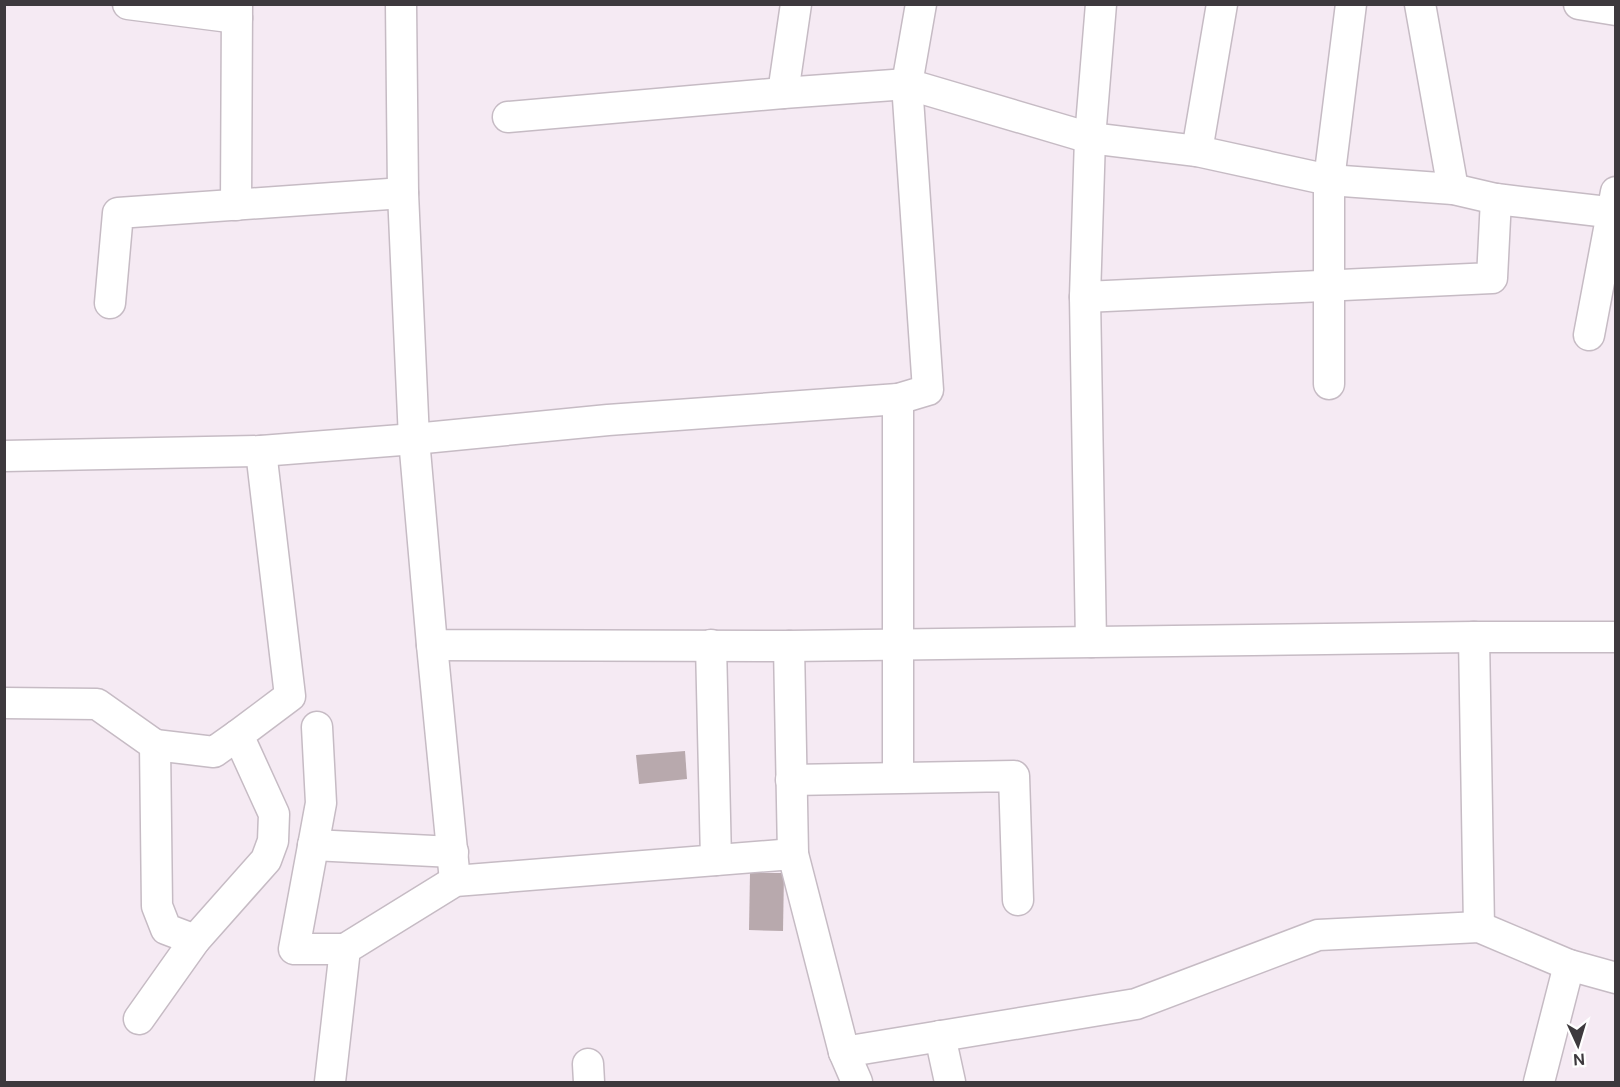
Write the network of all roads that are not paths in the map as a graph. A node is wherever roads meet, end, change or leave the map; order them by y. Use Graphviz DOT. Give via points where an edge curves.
graph roads {
  1 [pos="128,4"];
  2 [pos="401,4"];
  3 [pos="796,4"];
  4 [pos="921,4"];
  5 [pos="1101,4"];
  6 [pos="1222,4"];
  7 [pos="1351,4"];
  8 [pos="1419,4"];
  9 [pos="1579,4"];
  10 [pos="1616,10"];
  11 [pos="237,11"];
  12 [pos="907,84"];
  13 [pos="783,93"];
  14 [pos="508,117"];
  15 [pos="1090,138"];
  16 [pos="1197,151"];
  17 [pos="1329,180"];
  18 [pos="1453,189"];
  19 [pos="403,193"];
  20 [pos="1496,199"];
  21 [pos="236,205"];
  22 [pos="1614,206"];
  23 [pos="1329,284"];
  24 [pos="1085,297"];
  25 [pos="110,303"];
  26 [pos="1589,335"];
  27 [pos="1329,384"];
  28 [pos="898,399"];
  29 [pos="414,439"];
  30 [pos="261,451"];
  31 [pos="4,456"];
  32 [pos="1474,637"];
  33 [pos="1616,637"];
  34 [pos="1091,642"];
  35 [pos="899,644"];
  36 [pos="432,645"];
  37 [pos="711,645"];
  38 [pos="789,646"];
  39 [pos="4,703"];
  40 [pos="317,727"];
  41 [pos="238,735"];
  42 [pos="155,745"];
  43 [pos="898,777"];
  44 [pos="791,780"];
  45 [pos="313,845"];
  46 [pos="793,854"];
  47 [pos="716,860"];
  48 [pos="454,867"];
  49 [pos="1018,900"];
  50 [pos="1479,927"];
  51 [pos="195,940"];
  52 [pos="345,949"];
  53 [pos="1569,965"];
  54 [pos="1616,978"];
  55 [pos="139,1019"];
  56 [pos="940,1036"];
  57 [pos="844,1052"];
  58 [pos="330,1083"];
  59 [pos="856,1083"];
  60 [pos="950,1083"];
  61 [pos="1539,1083"];
  1 -- 11 [label="street"];
  2 -- 19 [label="street"];
  3 -- 13 [label="street"];
  4 -- 12 [label="street"];
  5 -- 15 [label="street"];
  6 -- 16 [label="street"];
  7 -- 17 [label="street"];
  8 -- 18 [label="street"];
  9 -- 10 [label="street"];
  11 -- 21 [label="street"];
  12 -- 13 [label="street"];
  12 -- 15 [label="street"];
  12 -- 28 [label="street" via="928,390"];
  13 -- 14 [label="street"];
  15 -- 16 [label="street"];
  15 -- 24 [label="street"];
  16 -- 17 [label="street"];
  17 -- 18 [label="street"];
  17 -- 23 [label="street"];
  18 -- 20 [label="street"];
  19 -- 21 [label="street"];
  19 -- 29 [label="street"];
  20 -- 22 [label="street"];
  20 -- 23 [label="street" via="1492,278"];
  21 -- 25 [label="street" via="118,213"];
  22 -- 26 [label="street"];
  23 -- 24 [label="street"];
  23 -- 27 [label="street"];
  24 -- 34 [label="street"];
  28 -- 29 [label="street"];
  28 -- 35 [label="street"];
  29 -- 30 [label="street"];
  29 -- 36 [label="street"];
  30 -- 31 [label="street"];
  30 -- 41 [label="street" via="290,696"];
  32 -- 33 [label="street"];
  32 -- 34 [label="street"];
  32 -- 50 [label="street"];
  34 -- 35 [label="street"];
  35 -- 38 [label="street"];
  35 -- 43 [label="street"];
  36 -- 37 [label="street"];
  36 -- 48 [label="street"];
  37 -- 38 [label="street"];
  37 -- 47 [label="street"];
  38 -- 44 [label="street"];
  39 -- 42 [label="street" via="97,704"];
  40 -- 45 [label="street" via="321,803"];
  41 -- 42 [label="street" via="214,752"];
  41 -- 51 [label="street" via="273,814 273,841 266,860"];
  42 -- 51 [label="street" via="157,906 166,929"];
  43 -- 44 [label="street"];
  43 -- 49 [label="street" via="1014,776"];
  44 -- 46 [label="street"];
  45 -- 48 [label="street"];
  45 -- 52 [label="street" via="294,949"];
  46 -- 47 [label="street"];
  46 -- 57 [label="street"];
  47 -- 48 [label="street"];
  48 -- 52 [label="street"];
  50 -- 53 [label="street"];
  50 -- 56 [label="street" via="1318,935 1136,1004"];
  51 -- 55 [label="street"];
  52 -- 58 [label="street"];
  53 -- 54 [label="street"];
  53 -- 61 [label="street"];
  56 -- 57 [label="street"];
  56 -- 60 [label="street"];
  57 -- 59 [label="street"];
}
